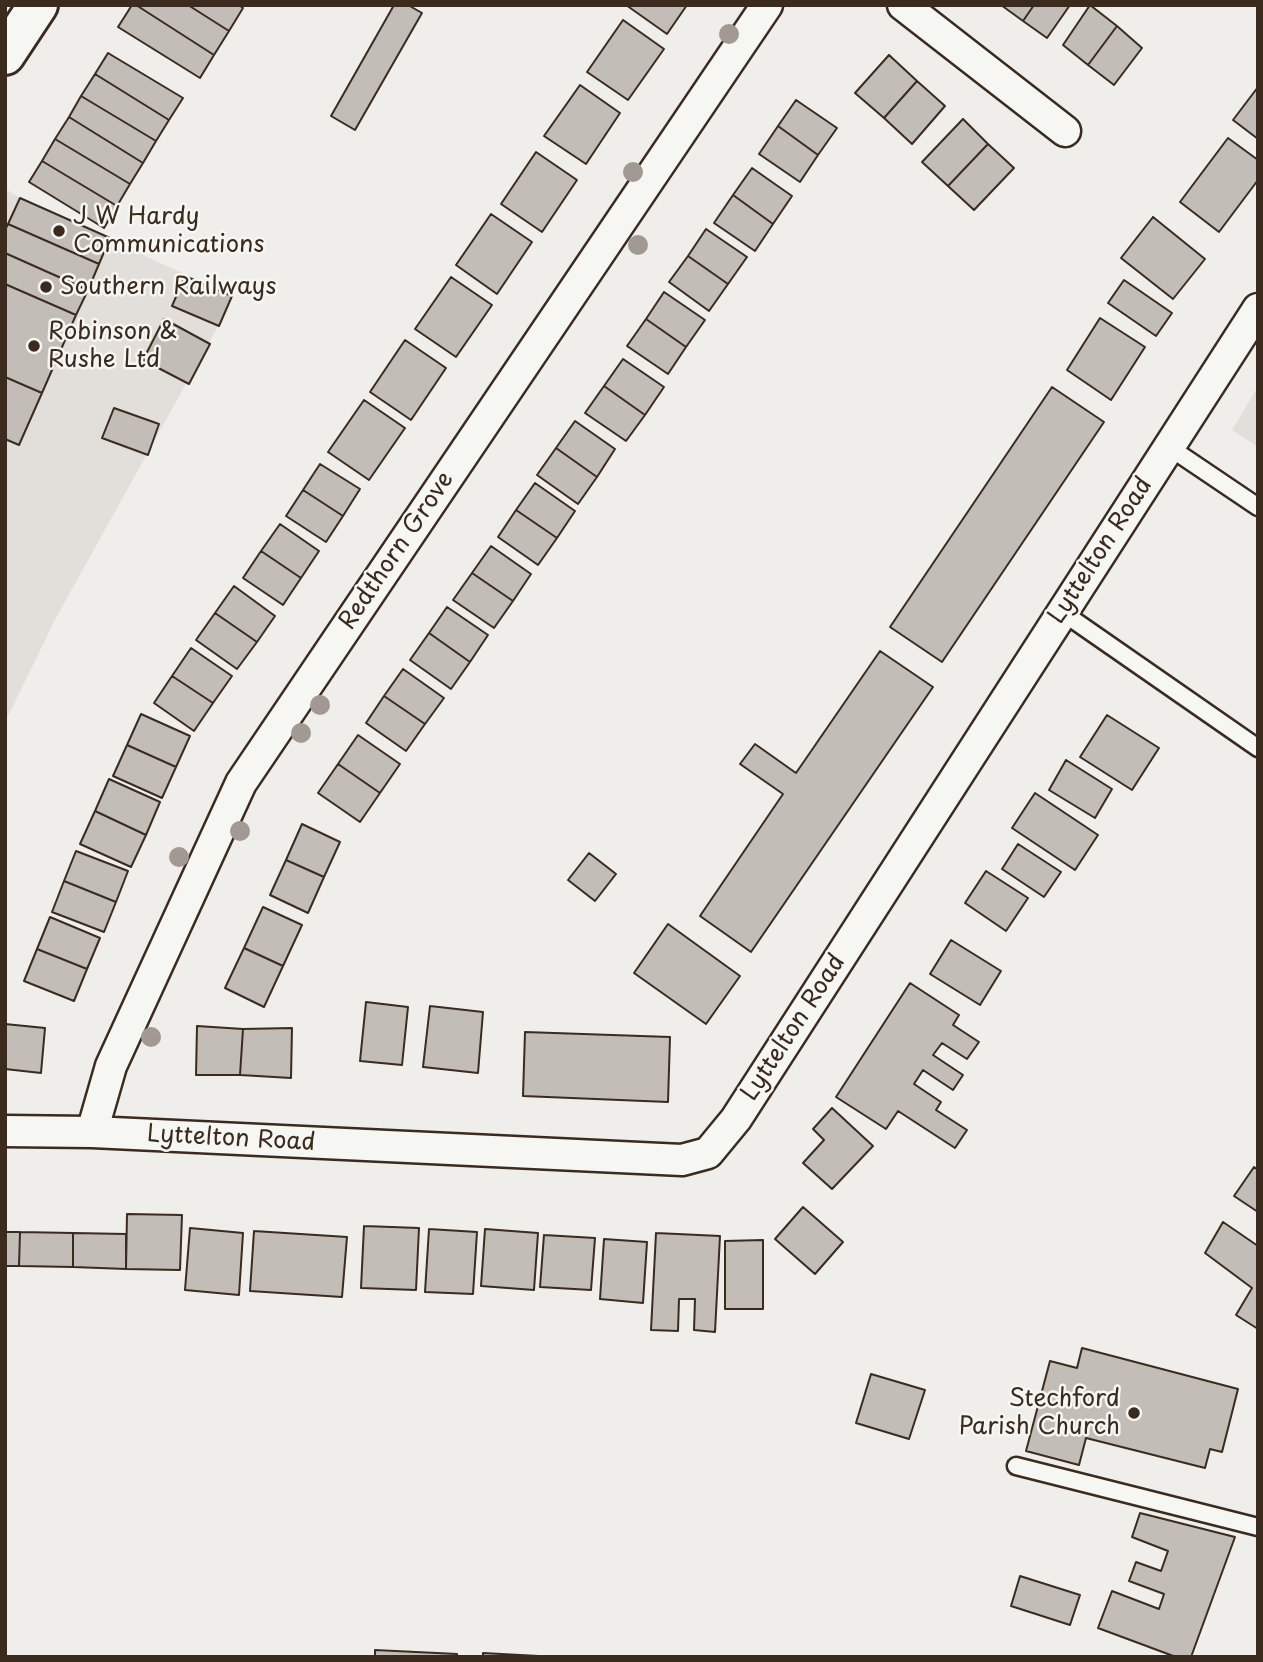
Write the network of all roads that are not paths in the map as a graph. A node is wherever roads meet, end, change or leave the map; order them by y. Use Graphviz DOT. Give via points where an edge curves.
graph roads {
  1 [pos="38,5"];
  2 [pos="767,5"];
  3 [pos="903,5"];
  4 [pos="5,55"];
  5 [pos="1065,131"];
  6 [pos="1258,309"];
  7 [pos="1169,447"];
  8 [pos="1258,507"];
  9 [pos="1062,612"];
  10 [pos="1258,748"];
  11 [pos="5,1131"];
  12 [pos="92,1132"];
  13 [pos="1016,1466"];
  14 [pos="1258,1527"];
  1 -- 4 [label="main road"];
  2 -- 12 [label="street, Redthorn Grove" via="241,783 110,1066"];
  3 -- 5 [label="street"];
  6 -- 7 [label="street, Lyttelton Road"];
  7 -- 8 [label="lane"];
  7 -- 9 [label="street, Lyttelton Road"];
  9 -- 10 [label="lane"];
  9 -- 12 [label="street, Lyttelton Road" via="736,1119 708,1153 682,1160"];
  11 -- 12 [label="street, Lyttelton Road"];
  13 -- 14 [label="lane"];
}
